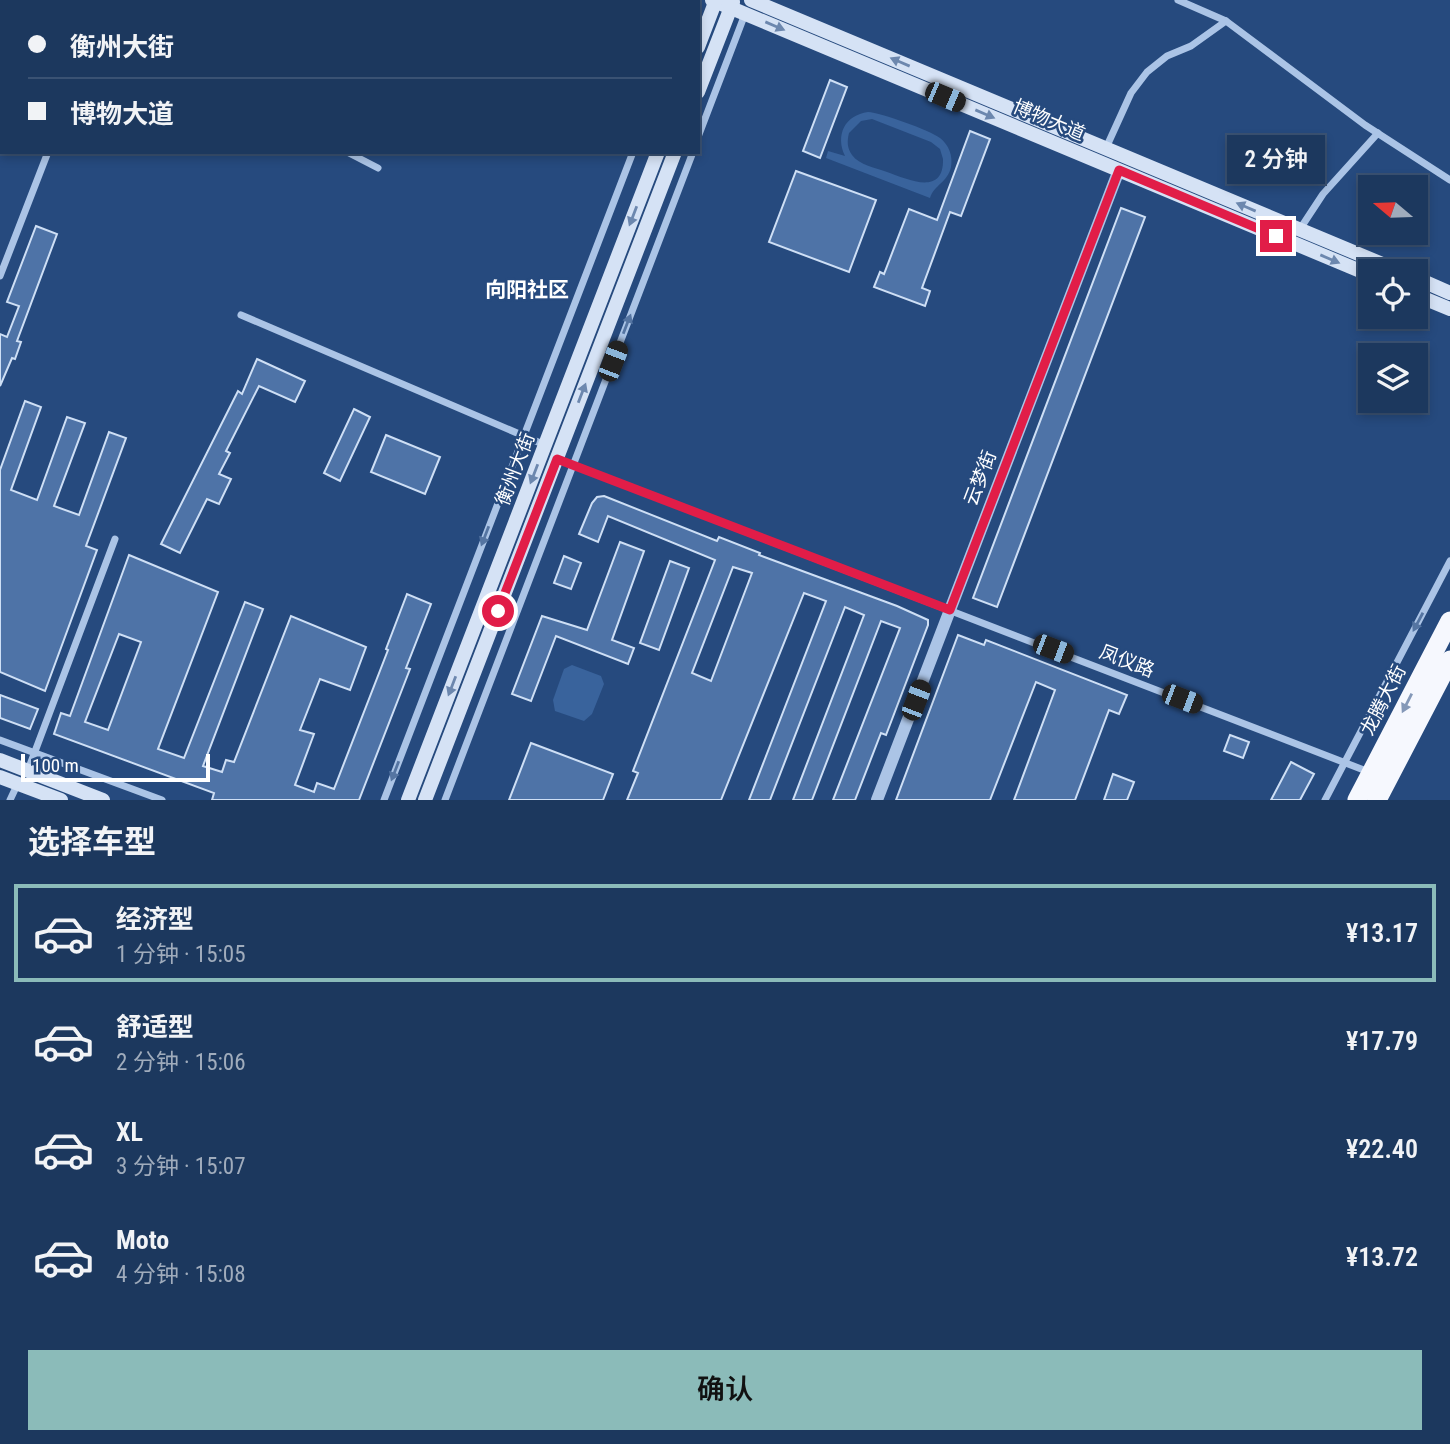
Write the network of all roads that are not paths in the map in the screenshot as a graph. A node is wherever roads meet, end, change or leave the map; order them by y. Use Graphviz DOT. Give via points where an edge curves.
graph roads {
  1 [pos="1178,0"];
  2 [pos="715,1"];
  3 [pos="732,4"];
  4 [pos="748,7"];
  5 [pos="1226,21"];
  6 [pos="700,42"];
  7 [pos="700,87"];
  8 [pos="700,132"];
  9 [pos="1378,133"];
  10 [pos="1105,148"];
  11 [pos="47,154"];
  12 [pos="351,154"];
  13 [pos="633,154"];
  14 [pos="657,154"];
  15 [pos="674,154"];
  16 [pos="691,154"];
  17 [pos="378,168"];
  18 [pos="1119,170"];
  19 [pos="1450,180"];
  20 [pos="1300,229"];
  21 [pos="1371,259"];
  22 [pos="1358,270"];
  23 [pos="0,276"];
  24 [pos="1428,283"];
  25 [pos="1450,293"];
  26 [pos="1428,300"];
  27 [pos="1450,309"];
  28 [pos="241,315"];
  29 [pos="523,436"];
  30 [pos="545,445"];
  31 [pos="557,459"];
  32 [pos="573,465"];
  33 [pos="115,539"];
  34 [pos="1450,561"];
  35 [pos="950,610"];
  36 [pos="1450,621"];
  37 [pos="1450,660"];
  38 [pos="0,740"];
  39 [pos="35,753"];
  40 [pos="0,760"];
  41 [pos="1345,762"];
  42 [pos="28,771"];
  43 [pos="1371,772"];
  44 [pos="0,777"];
  45 [pos="18,783"];
  46 [pos="0,798"];
  47 [pos="8,800"];
  48 [pos="61,800"];
  49 [pos="103,800"];
  50 [pos="162,800"];
  51 [pos="384,800"];
  52 [pos="408,800"];
  53 [pos="425,800"];
  54 [pos="445,800"];
  55 [pos="877,800"];
  56 [pos="1325,800"];
  57 [pos="1357,800"];
  58 [pos="1377,800"];
  1 -- 5 [label="street"];
  2 -- 3 [label="main road, 博物大道"];
  2 -- 6 [label="main road"];
  3 -- 4 [label="main road, 博物大道"];
  3 -- 7 [label="main road"];
  4 -- 8 [label="street"];
  10 -- 4 [label="main road, 博物大道, one-way"];
  4 -- 18 [label="main road, 博物大道, one-way"];
  5 -- 9 [label="street"];
  5 -- 10 [label="street" via="1147,72 1131,93"];
  9 -- 19 [label="street"];
  9 -- 20 [label="street" via="1323,194"];
  20 -- 10 [label="main road, 博物大道, one-way"];
  11 -- 23 [label="street"];
  12 -- 17 [label="street"];
  13 -- 29 [label="street"];
  14 -- 30 [label="main road, 衡州大街, one-way"];
  31 -- 15 [label="main road, 衡州大街, one-way"];
  32 -- 16 [label="street, one-way"];
  18 -- 22 [label="main road, 博物大道, one-way"];
  18 -- 35 [label="street, 云梦街"];
  20 -- 21 [label="main road, 博物大道"];
  24 -- 25 [label="main road"];
  26 -- 27 [label="main road"];
  28 -- 29 [label="street"];
  29 -- 30 [label="street"];
  29 -- 51 [label="street, one-way"];
  30 -- 52 [label="main road, 衡州大街, one-way"];
  31 -- 32 [label="street, 凤仪路"];
  31 -- 53 [label="main road, 衡州大街"];
  32 -- 35 [label="street, 凤仪路"];
  32 -- 54 [label="street"];
  33 -- 39 [label="street"];
  34 -- 41 [label="street, one-way"];
  35 -- 41 [label="street, 凤仪路"];
  35 -- 55 [label="street, 云梦街"];
  36 -- 43 [label="highway, 龙腾大街, one-way"];
  37 -- 58 [label="highway"];
  38 -- 39 [label="street"];
  39 -- 42 [label="street"];
  39 -- 50 [label="street"];
  40 -- 42 [label="main road"];
  41 -- 43 [label="street, 凤仪路"];
  41 -- 56 [label="street"];
  42 -- 49 [label="main road"];
  43 -- 57 [label="highway, 龙腾大街"];
  44 -- 45 [label="main road"];
  45 -- 47 [label="street"];
  45 -- 48 [label="main road"];
  46 -- 47 [label="street"];
}
